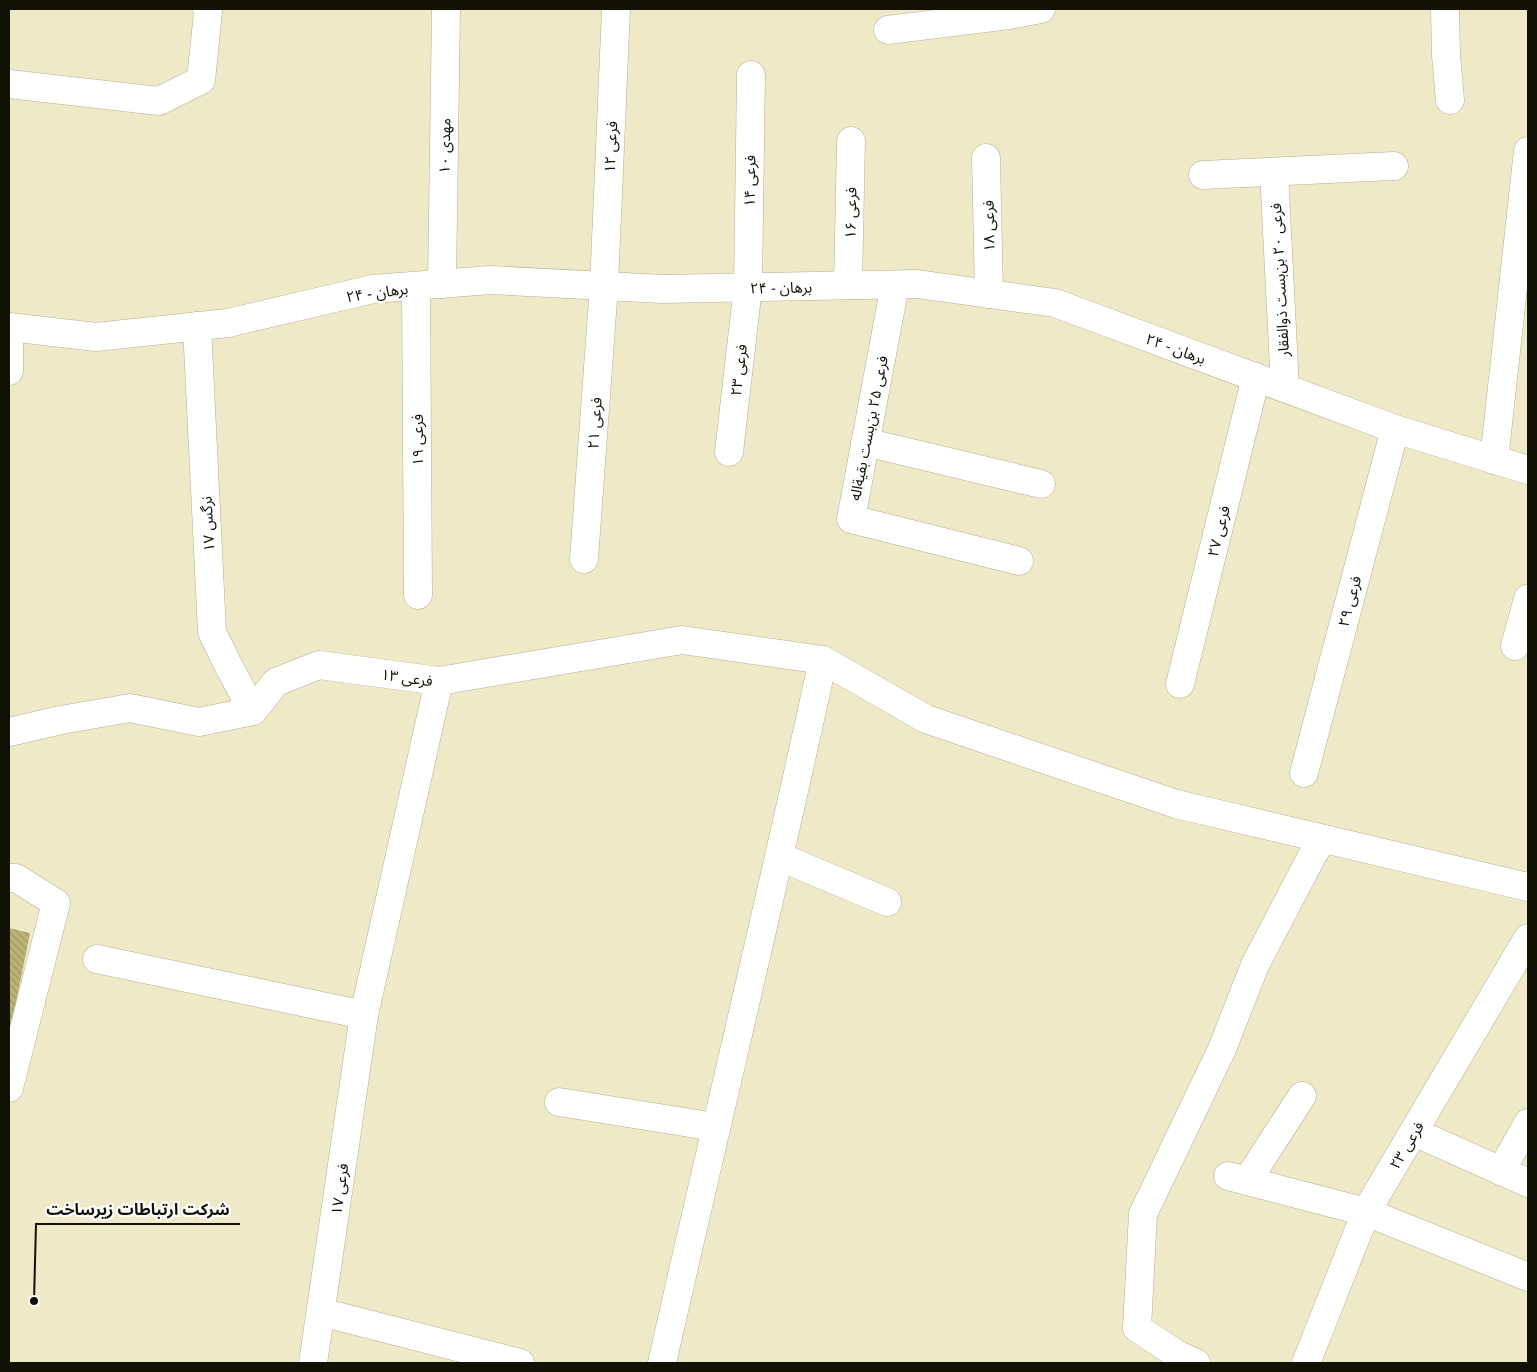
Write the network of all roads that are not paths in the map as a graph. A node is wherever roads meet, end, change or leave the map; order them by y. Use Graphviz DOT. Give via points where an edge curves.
graph roads {
  1 [pos="207,9"];
  2 [pos="446,9"];
  3 [pos="616,9"];
  4 [pos="1040,9"];
  5 [pos="1444,9"];
  6 [pos="888,30"];
  7 [pos="751,75"];
  8 [pos="9,84"];
  9 [pos="1450,100"];
  10 [pos="851,141"];
  11 [pos="1528,151"];
  12 [pos="986,158"];
  13 [pos="1394,166"];
  14 [pos="1274,172"];
  15 [pos="1203,175"];
  16 [pos="429,285"];
  17 [pos="848,285"];
  18 [pos="895,285"];
  19 [pos="604,286"];
  20 [pos="748,287"];
  21 [pos="989,294"];
  22 [pos="197,326"];
  23 [pos="9,327"];
  24 [pos="9,371"];
  25 [pos="1256,377"];
  26 [pos="1285,388"];
  27 [pos="1395,429"];
  28 [pos="865,442"];
  29 [pos="729,452"];
  30 [pos="1494,460"];
  31 [pos="1528,470"];
  32 [pos="1041,484"];
  33 [pos="584,559"];
  34 [pos="1019,561"];
  35 [pos="418,595"];
  36 [pos="1528,599"];
  37 [pos="1515,646"];
  38 [pos="823,660"];
  39 [pos="439,681"];
  40 [pos="1180,684"];
  41 [pos="254,711"];
  42 [pos="9,732"];
  43 [pos="1304,773"];
  44 [pos="1323,838"];
  45 [pos="780,857"];
  46 [pos="9,878"];
  47 [pos="1528,887"];
  48 [pos="887,902"];
  49 [pos="1528,938"];
  50 [pos="98,959"];
  51 [pos="364,1014"];
  52 [pos="9,1088"];
  53 [pos="1302,1096"];
  54 [pos="558,1102"];
  55 [pos="1528,1123"];
  56 [pos="715,1127"];
  57 [pos="1414,1132"];
  58 [pos="1501,1171"];
  59 [pos="1528,1183"];
  60 [pos="1366,1212"];
  61 [pos="1528,1277"];
  62 [pos="321,1312"];
  63 [pos="313,1363"];
  64 [pos="520,1363"];
  65 [pos="662,1363"];
  66 [pos="1196,1363"];
  67 [pos="1306,1363"];
  1 -- 8 [label="street" via="201,80 160,101"];
  2 -- 16 [label="street, ۱۰ مهدی"];
  3 -- 19 [label="street, فرعی ۱۲"];
  4 -- 6 [label="street" via="1010,16"];
  5 -- 9 [label="street"];
  7 -- 20 [label="street, فرعی ۱۴"];
  10 -- 17 [label="street, فرعی ۱۶"];
  11 -- 30 [label="street"];
  12 -- 21 [label="street, فرعی ۱۸"];
  13 -- 14 [label="street"];
  14 -- 15 [label="street"];
  14 -- 26 [label="street, فرعی ۲۰ بن‌بست ذوالفقار"];
  16 -- 19 [label="street, ۲۴ - برهان" via="491,280"];
  16 -- 22 [label="street, ۲۴ - برهان" via="373,289"];
  16 -- 35 [label="street, فرعی ۱۹"];
  17 -- 18 [label="street, ۲۴ - برهان"];
  17 -- 20 [label="street, ۲۴ - برهان"];
  18 -- 21 [label="street, ۲۴ - برهان" via="917,284"];
  18 -- 28 [label="street, فرعی ۲۵ بن‌بست بقیة‌اله"];
  19 -- 20 [label="street, ۲۴ - برهان" via="662,289"];
  19 -- 33 [label="street, فرعی ۲۱"];
  20 -- 29 [label="street, فرعی ۲۳"];
  21 -- 25 [label="street, ۲۴ - برهان" via="1055,303"];
  22 -- 23 [label="street, ۲۴ - برهان" via="96,337"];
  22 -- 41 [label="street, ۱۷ نرگس" via="212,632"];
  23 -- 24 [label="street"];
  25 -- 26 [label="street, ۲۴ - برهان"];
  25 -- 40 [label="street, فرعی ۲۷"];
  26 -- 27 [label="street, ۲۴ - برهان"];
  27 -- 30 [label="street, ۲۴ - برهان"];
  27 -- 43 [label="street, فرعی ۲۹"];
  28 -- 32 [label="street"];
  28 -- 34 [label="street, فرعی ۲۵ بن‌بست بقیة‌اله" via="851,518"];
  30 -- 31 [label="street, ۲۴ - برهان"];
  36 -- 37 [label="street"];
  38 -- 39 [label="street, فرعی ۱۳" via="682,640"];
  38 -- 44 [label="street" via="926,719 1176,804"];
  38 -- 45 [label="street"];
  39 -- 41 [label="street, فرعی ۱۳" via="319,665 276,682"];
  39 -- 51 [label="street, فرعی ۱۷"];
  41 -- 42 [label="street" via="199,722 130,708"];
  44 -- 47 [label="street"];
  44 -- 66 [label="street" via="1254,965 1222,1049 1143,1214 1137,1328"];
  45 -- 48 [label="street"];
  45 -- 56 [label="street"];
  46 -- 52 [label="street" via="16,878 56,903"];
  49 -- 57 [label="street, فرعی ۲۳"];
  50 -- 51 [label="street"];
  51 -- 62 [label="street, فرعی ۱۷"];
  53 -- 60 [label="street" via="1238,1179"];
  54 -- 56 [label="street"];
  55 -- 58 [label="street"];
  56 -- 65 [label="street"];
  57 -- 58 [label="street"];
  57 -- 60 [label="street, فرعی ۲۳"];
  58 -- 59 [label="street"];
  60 -- 61 [label="street"];
  60 -- 67 [label="street, فرعی ۲۳"];
  62 -- 63 [label="street, فرعی ۱۷"];
  62 -- 64 [label="street"];
}
